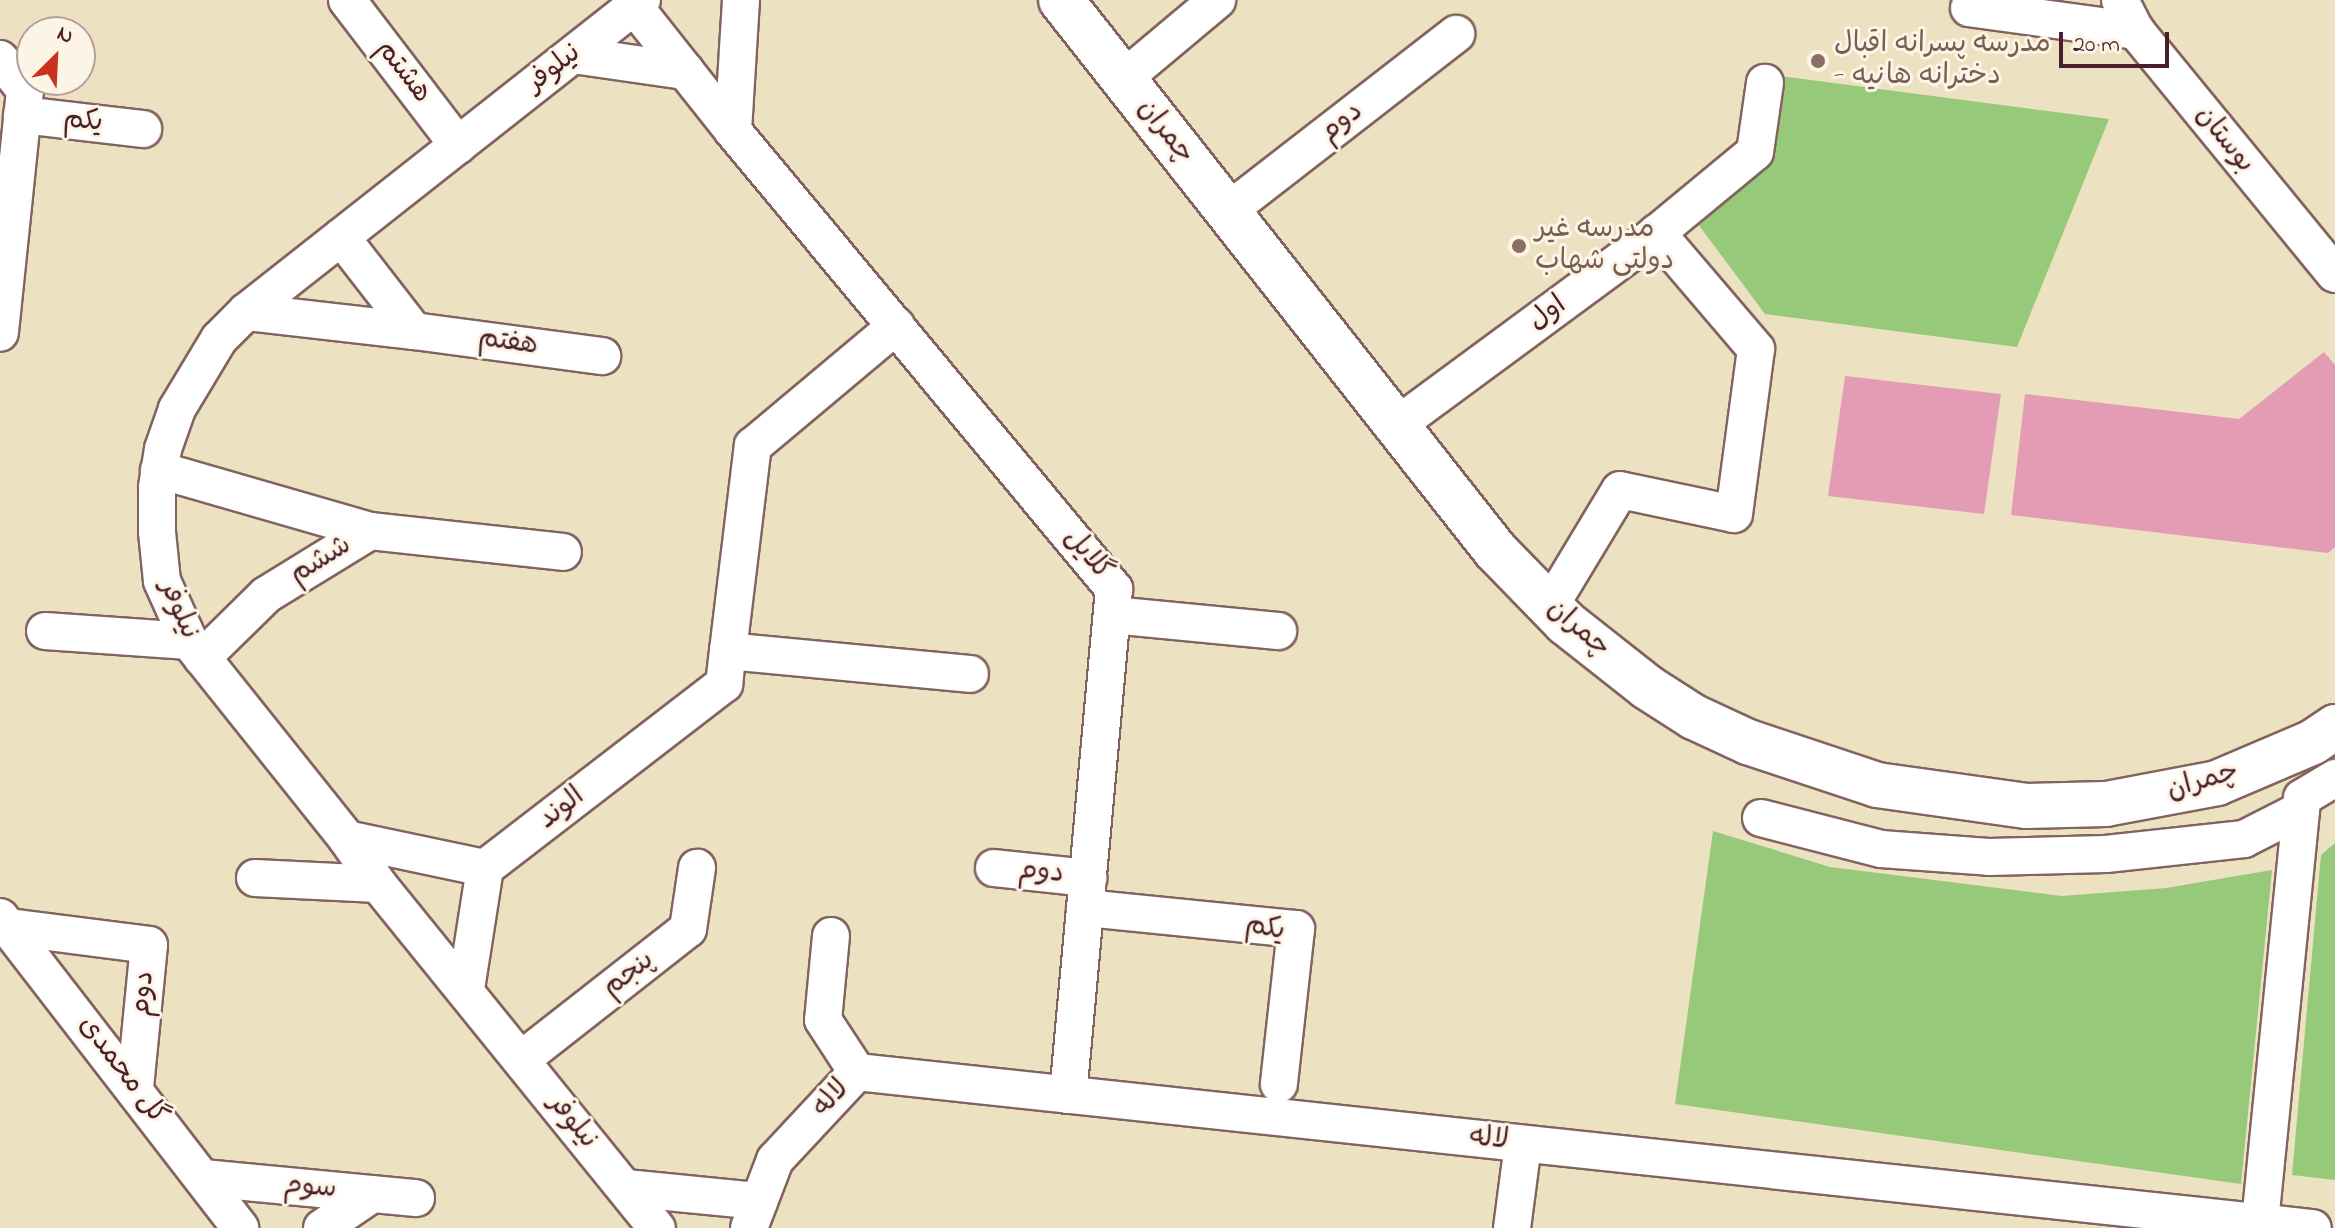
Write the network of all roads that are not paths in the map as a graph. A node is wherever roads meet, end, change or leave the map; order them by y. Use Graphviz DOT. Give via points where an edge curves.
graph roads {
  1 [pos="347,0"];
  2 [pos="741,0"];
  3 [pos="1061,0"];
  4 [pos="1217,0"];
  5 [pos="639,2"];
  6 [pos="1969,8"];
  7 [pos="2128,15"];
  8 [pos="1456,34"];
  9 [pos="573,55"];
  10 [pos="0,59"];
  11 [pos="686,71"];
  12 [pos="1123,79"];
  13 [pos="1765,83"];
  14 [pos="22,115"];
  15 [pos="143,129"];
  16 [pos="733,131"];
  17 [pos="458,145"];
  18 [pos="1228,211"];
  19 [pos="1657,233"];
  20 [pos="341,237"];
  21 [pos="3,268"];
  22 [pos="2335,274"];
  23 [pos="246,312"];
  24 [pos="896,326"];
  25 [pos="414,331"];
  26 [pos="0,333"];
  27 [pos="602,356"];
  28 [pos="1397,425"];
  29 [pos="159,470"];
  30 [pos="370,531"];
  31 [pos="563,552"];
  32 [pos="1550,606"];
  33 [pos="1112,615"];
  34 [pos="45,631"];
  35 [pos="1278,631"];
  36 [pos="196,650"];
  37 [pos="728,651"];
  38 [pos="970,674"];
  39 [pos="2335,727"];
  40 [pos="2335,778"];
  41 [pos="2301,810"];
  42 [pos="1761,818"];
  43 [pos="347,839"];
  44 [pos="485,868"];
  45 [pos="697,868"];
  46 [pos="994,868"];
  47 [pos="255,878"];
  48 [pos="378,884"];
  49 [pos="1087,893"];
  50 [pos="4,922"];
  51 [pos="831,936"];
  52 [pos="466,989"];
  53 [pos="522,1059"];
  54 [pos="857,1072"];
  55 [pos="1279,1084"];
  56 [pos="135,1088"];
  57 [pos="1068,1095"];
  58 [pos="1523,1144"];
  59 [pos="203,1178"];
  60 [pos="626,1188"];
  61 [pos="372,1194"];
  62 [pos="416,1198"];
  63 [pos="754,1214"];
  64 [pos="2058,1214"];
  65 [pos="2289,1226"];
  66 [pos="240,1228"];
  67 [pos="322,1228"];
  68 [pos="657,1228"];
  69 [pos="1512,1228"];
  1 -- 17 [label="street, هشتم"];
  2 -- 16 [label="street"];
  3 -- 12 [label="main road, چمران"];
  4 -- 12 [label="street"];
  5 -- 9 [label="street, نیلوفر"];
  5 -- 11 [label="street, گلایل"];
  6 -- 7 [label="street"];
  7 -- 22 [label="street, بوستان"];
  8 -- 18 [label="street, دوم"];
  9 -- 11 [label="street"];
  9 -- 17 [label="street, نیلوفر"];
  10 -- 14 [label="street" via="25,90"];
  11 -- 16 [label="street, گلایل"];
  12 -- 18 [label="main road, چمران"];
  13 -- 19 [label="street, اول" via="1755,152"];
  14 -- 15 [label="street, یکم"];
  14 -- 21 [label="street"];
  16 -- 24 [label="street, گلایل"];
  17 -- 20 [label="street, نیلوفر"];
  18 -- 28 [label="main road, چمران"];
  19 -- 28 [label="street, اول"];
  19 -- 32 [label="street" via="1756,349 1734,514 1620,490"];
  20 -- 23 [label="street, نیلوفر"];
  20 -- 25 [label="street"];
  21 -- 26 [label="street"];
  23 -- 25 [label="street, هفتم"];
  23 -- 29 [label="street, نیلوفر" via="219,339 190,385"];
  24 -- 33 [label="street, گلایل" via="1114,589"];
  24 -- 37 [label="street, الوند" via="753,446"];
  25 -- 27 [label="street, هفتم"];
  28 -- 32 [label="main road, چمران" via="1495,550"];
  29 -- 30 [label="street"];
  29 -- 36 [label="street, نیلوفر" via="162,581"];
  30 -- 31 [label="street, ششم"];
  30 -- 36 [label="street, ششم" via="266,595"];
  32 -- 39 [label="main road, چمران" via="1647,687 1694,717 1822,768 1949,798 2042,806 2106,804 2182,792 2217,783 2313,742"];
  33 -- 35 [label="street"];
  33 -- 49 [label="street, گلایل"];
  34 -- 36 [label="street"];
  36 -- 43 [label="street, نیلوفر"];
  37 -- 38 [label="street"];
  37 -- 44 [label="street, الوند" via="724,684"];
  40 -- 41 [label="street" via="2302,798"];
  41 -- 42 [label="street" via="2244,839 2106,854 1989,857 1881,849"];
  41 -- 65 [label="street"];
  43 -- 44 [label="street"];
  43 -- 48 [label="street, نیلوفر"];
  44 -- 52 [label="street"];
  45 -- 53 [label="street, پنجم" via="688,929"];
  46 -- 49 [label="street, دوم"];
  47 -- 48 [label="street"];
  48 -- 52 [label="street, نیلوفر"];
  49 -- 55 [label="street, یکم" via="1296,929"];
  49 -- 57 [label="street, گلایل"];
  50 -- 56 [label="street, گل محمدی"];
  50 -- 56 [label="street, دوم" via="149,945"];
  51 -- 54 [label="street" via="823,1020"];
  52 -- 53 [label="street, نیلوفر"];
  53 -- 60 [label="street, نیلوفر"];
  54 -- 57 [label="street, لاله"];
  54 -- 63 [label="street, لاله" via="775,1160"];
  56 -- 59 [label="street, گل محمدی"];
  57 -- 58 [label="street, لاله"];
  58 -- 64 [label="street, لاله"];
  58 -- 69 [label="street"];
  59 -- 61 [label="street, سوم"];
  59 -- 66 [label="street, گل محمدی"];
  60 -- 63 [label="street"];
  60 -- 68 [label="street, نیلوفر"];
  61 -- 62 [label="street, سوم"];
  61 -- 67 [label="street"];
  64 -- 65 [label="street, لاله"];
}
